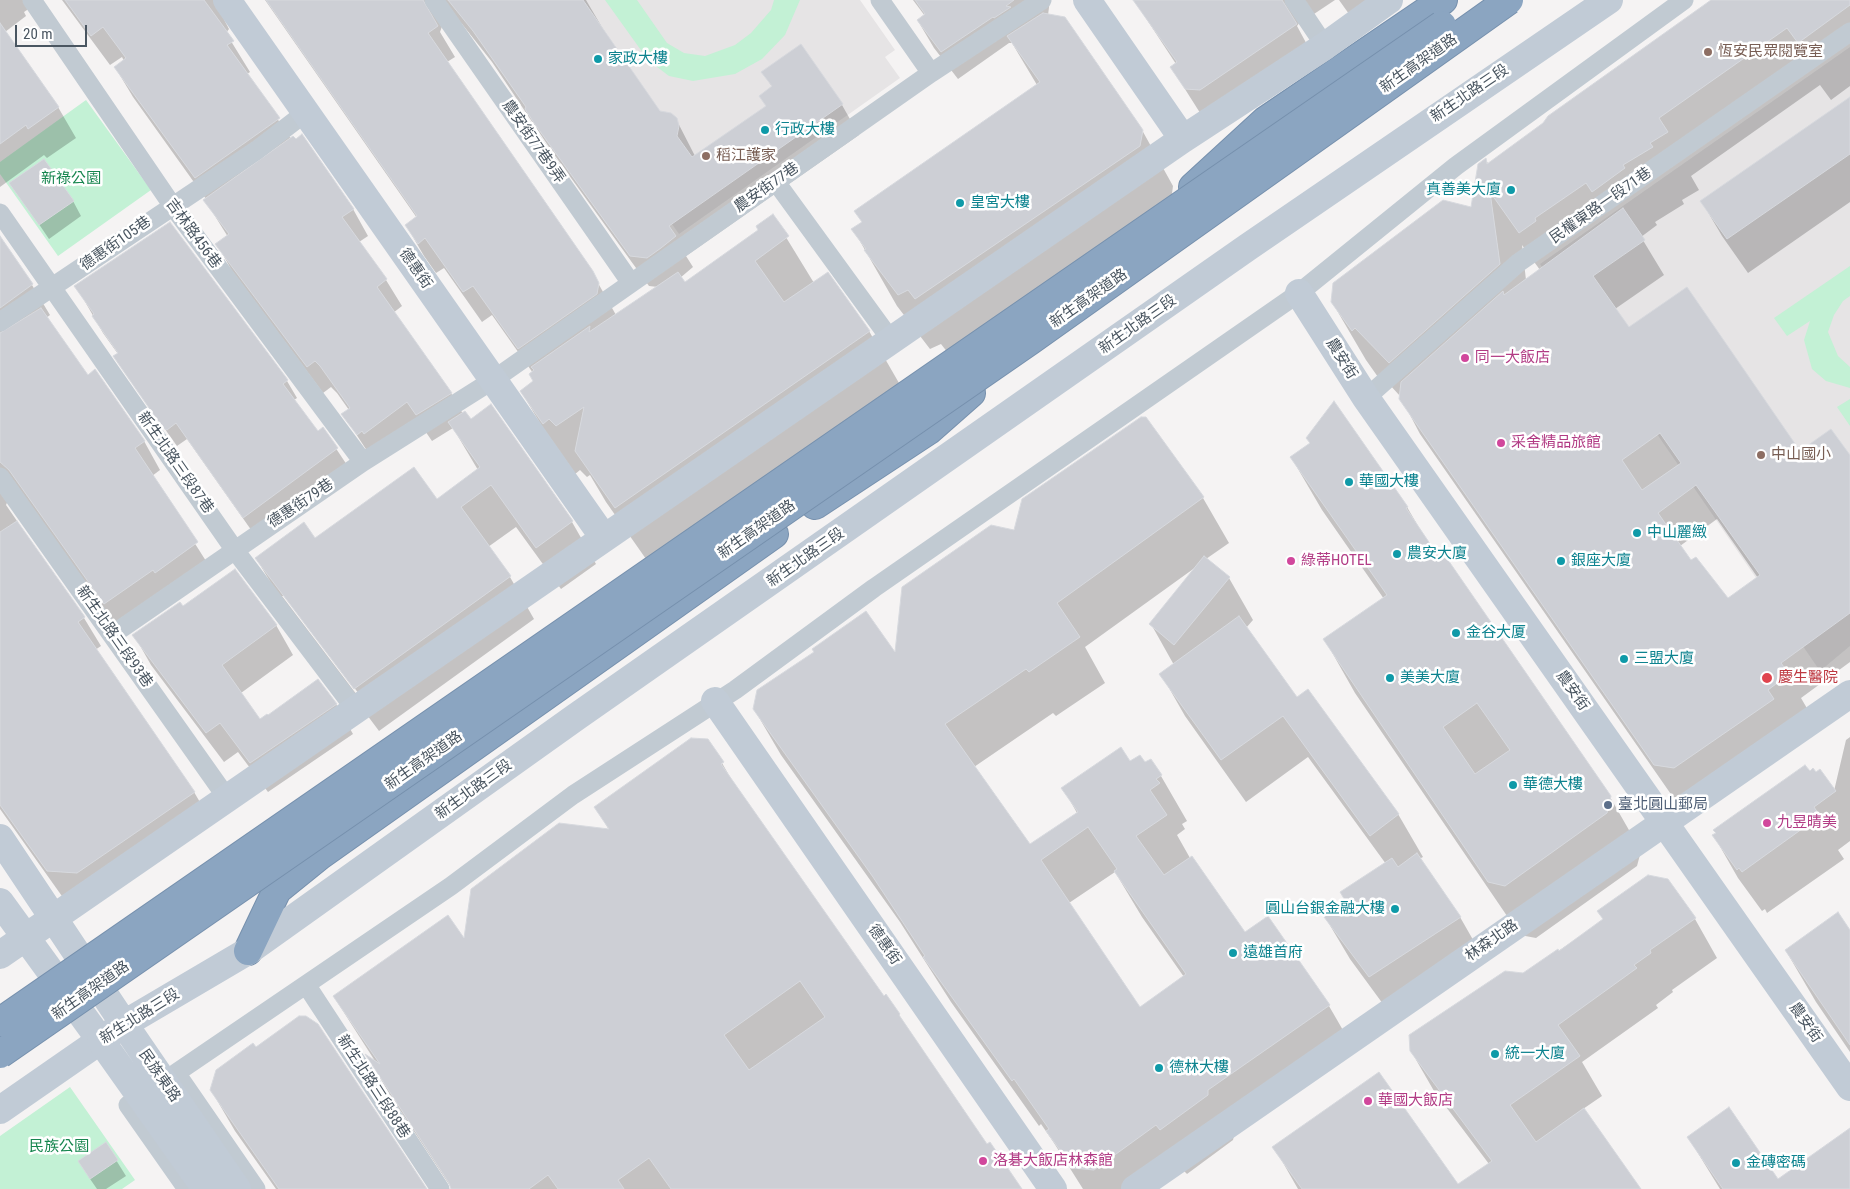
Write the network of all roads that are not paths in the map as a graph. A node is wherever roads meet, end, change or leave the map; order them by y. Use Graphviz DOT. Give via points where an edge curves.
graph roads {
  1 [pos="32,0"];
  2 [pos="227,0"];
  3 [pos="434,0"];
  4 [pos="880,0"];
  5 [pos="1042,0"];
  6 [pos="1086,0"];
  7 [pos="1294,0"];
  8 [pos="1389,0"];
  9 [pos="1443,0"];
  10 [pos="1478,0"];
  11 [pos="1509,0"];
  12 [pos="1609,0"];
  13 [pos="1684,0"];
  14 [pos="1850,32"];
  15 [pos="1325,46"];
  16 [pos="931,73"];
  17 [pos="305,113"];
  18 [pos="1183,139"];
  19 [pos="776,182"];
  20 [pos="172,205"];
  21 [pos="0,213"];
  22 [pos="1155,222"];
  23 [pos="631,283"];
  24 [pos="52,288"];
  25 [pos="1299,293"];
  26 [pos="0,322"];
  27 [pos="891,340"];
  28 [pos="1031,340"];
  29 [pos="493,380"];
  30 [pos="1366,398"];
  31 [pos="363,462"];
  32 [pos="0,477"];
  33 [pos="604,538"];
  34 [pos="234,549"];
  35 [pos="112,635"];
  36 [pos="1850,694"];
  37 [pos="715,702"];
  38 [pos="355,709"];
  39 [pos="226,798"];
  40 [pos="1665,822"];
  41 [pos="0,838"];
  42 [pos="0,902"];
  43 [pos="55,917"];
  44 [pos="25,936"];
  45 [pos="248,951"];
  46 [pos="0,955"];
  47 [pos="307,986"];
  48 [pos="0,1022"];
  49 [pos="124,1024"];
  50 [pos="101,1040"];
  51 [pos="0,1054"];
  52 [pos="1850,1087"];
  53 [pos="128,1105"];
  54 [pos="0,1110"];
  55 [pos="187,1189"];
  56 [pos="206,1189"];
  57 [pos="237,1189"];
  58 [pos="256,1189"];
  59 [pos="440,1189"];
  60 [pos="1053,1189"];
  61 [pos="1135,1189"];
  1 -- 20 [label="street, 吉林路456巷"];
  2 -- 17 [label="street, 德惠街"];
  3 -- 23 [label="street, 農安街77巷9弄"];
  4 -- 16 [label="street"];
  5 -- 16 [label="street, 農安街77巷"];
  6 -- 18 [label="street"];
  7 -- 15 [label="street"];
  8 -- 15 [label="street"];
  9 -- 22 [label="highway, bridge" via="1265,121"];
  10 -- 22 [label="highway, 新生高架道路, bridge"];
  11 -- 28 [label="highway, 新生高架道路, bridge"];
  12 -- 45 [label="street, 新生北路三段" via="1264,236 576,716"];
  13 -- 25 [label="street" via="1456,166"];
  14 -- 30 [label="street, 民權東路一段71巷" via="1518,263"];
  15 -- 18 [label="street"];
  16 -- 19 [label="street, 農安街77巷"];
  17 -- 20 [label="street, 德惠街105巷" via="257,150"];
  17 -- 29 [label="street, 德惠街"];
  18 -- 27 [label="street"];
  19 -- 23 [label="street, 農安街77巷"];
  19 -- 27 [label="street"];
  20 -- 24 [label="street, 德惠街105巷"];
  20 -- 31 [label="street, 吉林路456巷"];
  21 -- 24 [label="street, 新生北路三段87巷"];
  22 -- 48 [label="highway, 新生高架道路, bridge"];
  23 -- 29 [label="street, 農安街77巷"];
  24 -- 26 [label="street, 德惠街105巷"];
  24 -- 34 [label="street, 新生北路三段87巷"];
  25 -- 30 [label="street, 農安街"];
  25 -- 37 [label="street"];
  27 -- 33 [label="street"];
  28 -- 45 [label="highway, bridge" via="929,430 815,505 319,856 277,890"];
  28 -- 51 [label="highway, 新生高架道路, bridge"];
  29 -- 31 [label="street, 德惠街79巷"];
  29 -- 33 [label="street, 德惠街"];
  30 -- 40 [label="street, 農安街"];
  31 -- 34 [label="street, 德惠街79巷"];
  32 -- 35 [label="street, 新生北路三段93巷"];
  33 -- 38 [label="street"];
  34 -- 35 [label="street, 德惠街79巷"];
  34 -- 38 [label="street, 新生北路三段87巷"];
  35 -- 39 [label="street, 新生北路三段93巷"];
  36 -- 40 [label="street, 林森北路"];
  37 -- 47 [label="street" via="573,795 451,886"];
  37 -- 60 [label="street, 德惠街"];
  38 -- 39 [label="street"];
  39 -- 43 [label="street"];
  40 -- 52 [label="street, 農安街"];
  40 -- 61 [label="street, 林森北路"];
  41 -- 43 [label="street, 民族東路"];
  42 -- 44 [label="street, 民族東路"];
  43 -- 44 [label="street"];
  43 -- 49 [label="street, 民族東路"];
  44 -- 46 [label="street"];
  44 -- 50 [label="street, 民族東路"];
  45 -- 49 [label="street, 新生北路三段"];
  47 -- 58 [label="street" via="176,1073"];
  47 -- 59 [label="street, 新生北路三段88巷"];
  49 -- 50 [label="street, 新生北路三段"];
  49 -- 57 [label="street, 民族東路, bridge"];
  50 -- 54 [label="street, 新生北路三段"];
  50 -- 56 [label="street, 民族東路, bridge"];
  53 -- 55 [label="street"];
}
